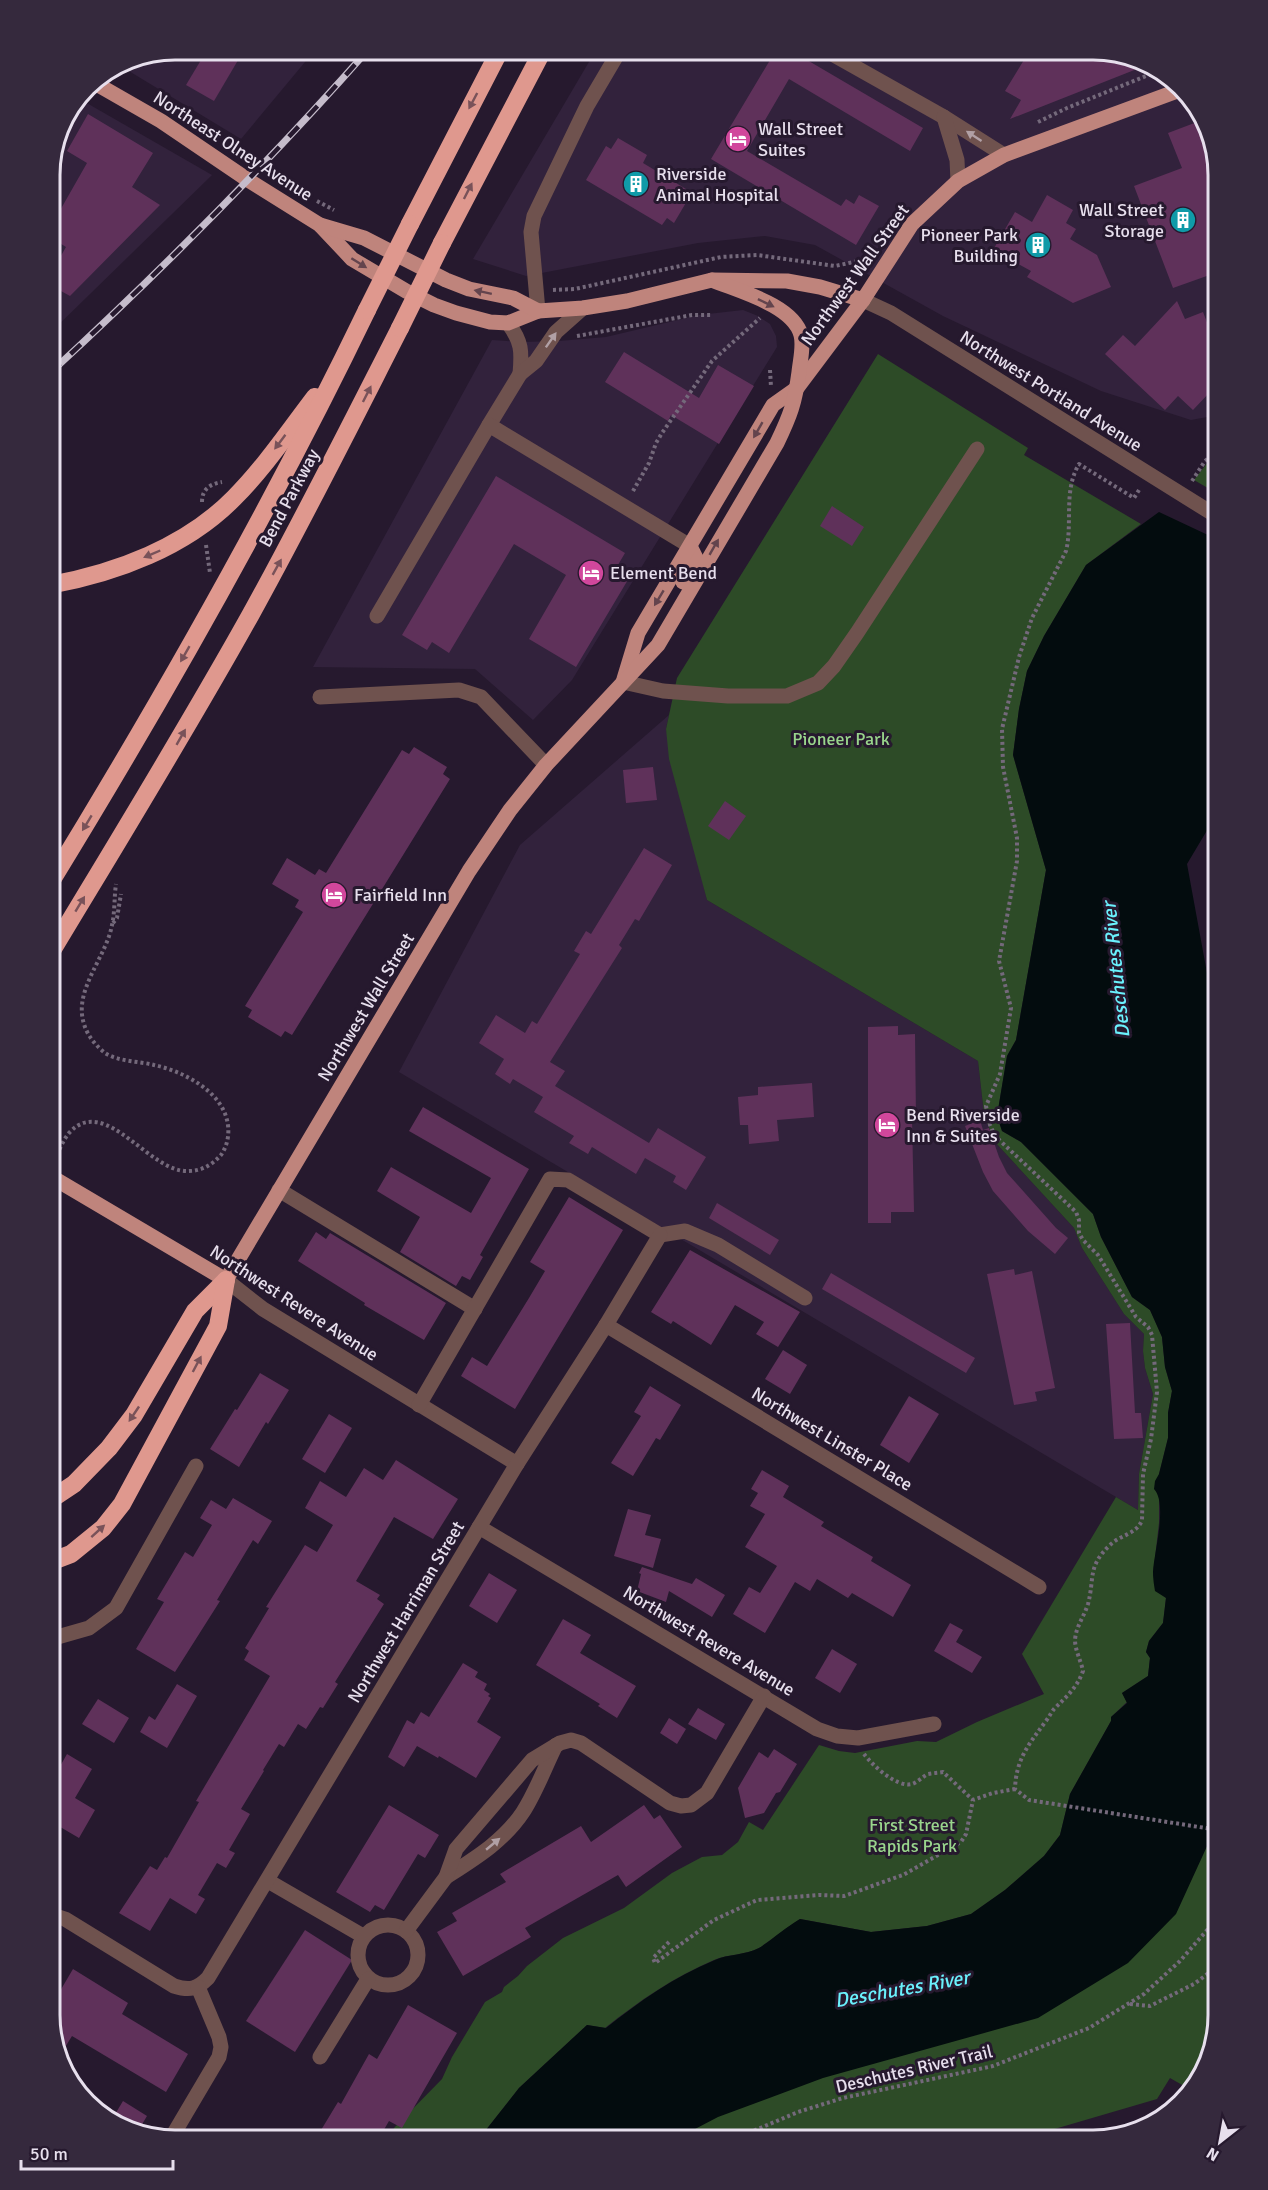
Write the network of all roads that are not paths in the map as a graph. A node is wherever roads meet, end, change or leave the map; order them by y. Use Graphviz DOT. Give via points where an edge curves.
graph roads {
  1 [pos="495,60"];
  2 [pos="538,60"];
  3 [pos="614,60"];
  4 [pos="843,60"];
  5 [pos="101,87"];
  6 [pos="1173,92"];
  7 [pos="944,117"];
  8 [pos="1004,155"];
  9 [pos="958,181"];
  10 [pos="320,225"];
  11 [pos="712,280"];
  12 [pos="863,300"];
  13 [pos="583,308"];
  14 [pos="538,311"];
  15 [pos="508,323"];
  16 [pos="341,363"];
  17 [pos="520,374"];
  18 [pos="797,388"];
  19 [pos="489,425"];
  20 [pos="976,449"];
  21 [pos="1208,511"];
  22 [pos="690,546"];
  23 [pos="60,583"];
  24 [pos="377,616"];
  25 [pos="671,622"];
  26 [pos="623,682"];
  27 [pos="320,697"];
  28 [pos="546,765"];
  29 [pos="60,866"];
  30 [pos="60,938"];
  31 [pos="60,1182"];
  32 [pos="279,1190"];
  33 [pos="660,1235"];
  34 [pos="226,1280"];
  35 [pos="805,1298"];
  36 [pos="475,1309"];
  37 [pos="606,1325"];
  38 [pos="419,1405"];
  39 [pos="517,1464"];
  40 [pos="196,1466"];
  41 [pos="60,1493"];
  42 [pos="479,1527"];
  43 [pos="60,1558"];
  44 [pos="1039,1587"];
  45 [pos="60,1636"];
  46 [pos="764,1696"];
  47 [pos="934,1724"];
  48 [pos="556,1745"];
  49 [pos="446,1877"];
  50 [pos="268,1881"];
  51 [pos="60,1918"];
  52 [pos="406,1931"];
  53 [pos="363,1936"];
  54 [pos="369,1979"];
  55 [pos="198,1987"];
  56 [pos="320,2057"];
  57 [pos="176,2130"];
  1 -- 16 [label="highway, Bend Parkway, one-way, bridge"];
  30 -- 2 [label="highway, Bend Parkway, one-way, bridge" via="241,632"];
  3 -- 14 [label="street" via="587,106 534,216 531,232"];
  4 -- 7 [label="street"];
  5 -- 10 [label="main road, Northeast Olney Avenue"];
  6 -- 8 [label="main road, Northwest Wall Street"];
  8 -- 7 [label="street, one-way"];
  7 -- 9 [label="street" via="957,160"];
  8 -- 9 [label="main road, Northwest Wall Street"];
  9 -- 12 [label="main road, Northwest Wall Street" via="912,224"];
  14 -- 10 [label="main road, Northeast Olney Avenue, one-way" via="513,298 446,280 364,238"];
  10 -- 15 [label="main road, Northeast Olney Avenue, one-way" via="352,259 406,291 456,313"];
  11 -- 12 [label="main road" via="787,281"];
  11 -- 13 [label="main road"];
  11 -- 18 [label="main road, one-way" via="780,310 793,321 801,335"];
  12 -- 18 [label="main road, Northwest Wall Street"];
  12 -- 21 [label="street, Northwest Portland Avenue" via="891,313"];
  13 -- 14 [label="main road"];
  17 -- 13 [label="street, one-way"];
  14 -- 15 [label="main road"];
  15 -- 17 [label="street" via="519,338"];
  16 -- 23 [label="highway, one-way" via="257,473 203,525 160,550 112,570"];
  16 -- 29 [label="highway, Bend Parkway, one-way" via="214,604"];
  17 -- 19 [label="street"];
  18 -- 22 [label="main road, Northwest Wall Street, one-way" via="773,405"];
  25 -- 18 [label="main road, Northwest Wall Street, one-way" via="777,443 792,412"];
  19 -- 22 [label="street"];
  19 -- 24 [label="street"];
  20 -- 26 [label="street" via="857,633 818,683 787,696 728,696 663,691"];
  22 -- 25 [label="main road" via="696,558 676,595"];
  22 -- 26 [label="main road, Northwest Wall Street, one-way" via="638,633"];
  25 -- 26 [label="main road, Northwest Wall Street" via="658,645"];
  26 -- 28 [label="main road, Northwest Wall Street"];
  27 -- 28 [label="street" via="459,690 481,698"];
  28 -- 32 [label="main road, Northwest Wall Street" via="469,871"];
  31 -- 34 [label="main road, Northwest Revere Avenue"];
  32 -- 34 [label="main road, Northwest Wall Street"];
  32 -- 36 [label="street"];
  33 -- 35 [label="street" via="685,1231 718,1245"];
  33 -- 36 [label="street" via="568,1180 550,1179"];
  33 -- 37 [label="street, Northwest Harriman Street"];
  34 -- 38 [label="street, Northwest Revere Avenue" via="263,1309"];
  34 -- 41 [label="highway, one-way" via="195,1311 134,1415 109,1448"];
  43 -- 34 [label="highway, one-way" via="103,1528 122,1504 218,1326"];
  36 -- 38 [label="street"];
  37 -- 39 [label="street, Northwest Harriman Street"];
  37 -- 44 [label="street, Northwest Linster Place"];
  38 -- 39 [label="street, Northwest Revere Avenue"];
  39 -- 42 [label="street, Northwest Harriman Street"];
  40 -- 45 [label="street" via="116,1608 89,1628"];
  42 -- 46 [label="street, Northwest Revere Avenue"];
  42 -- 50 [label="street, Northwest Harriman Street"];
  46 -- 47 [label="street, Northwest Revere Avenue" via="817,1729 837,1736 858,1737"];
  46 -- 48 [label="street" via="707,1793 691,1804 670,1803 581,1743 571,1740"];
  48 -- 49 [label="street" via="532,1760 456,1849"];
  49 -- 48 [label="street, one-way" via="486,1851 524,1812"];
  49 -- 52 [label="street"];
  50 -- 53 [label="street"];
  50 -- 55 [label="street, Northwest Harriman Street" via="208,1978"];
  51 -- 55 [label="street" via="174,1986 187,1990"];
  52 -- 53 [label="street" via="384,1925"];
  52 -- 54 [label="street" via="418,1952 412,1974 391,1986"];
  53 -- 54 [label="street" via="357,1959"];
  54 -- 56 [label="street"];
  55 -- 57 [label="street" via="221,2047 219,2057"];
}
